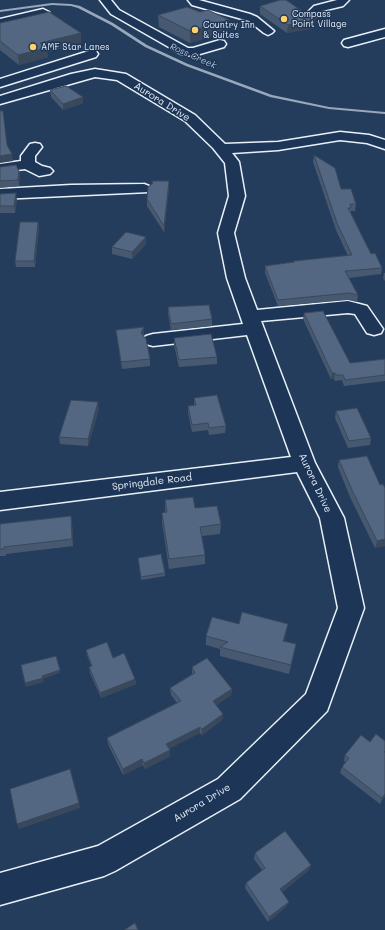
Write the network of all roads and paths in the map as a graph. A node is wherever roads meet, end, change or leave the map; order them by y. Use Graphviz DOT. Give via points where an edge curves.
graph roads {
  1 [pos="105,0"];
  2 [pos="193,0"];
  3 [pos="344,0"];
  4 [pos="312,14"];
  5 [pos="0,22"];
  6 [pos="0,29"];
  7 [pos="268,31"];
  8 [pos="385,33"];
  9 [pos="348,43"];
  10 [pos="220,44"];
  11 [pos="92,54"];
  12 [pos="5,71"];
  13 [pos="15,78"];
  14 [pos="0,83"];
  15 [pos="0,100"];
  16 [pos="385,145"];
  17 [pos="35,147"];
  18 [pos="222,149"];
  19 [pos="28,164"];
  20 [pos="0,168"];
  21 [pos="45,171"];
  22 [pos="144,189"];
  23 [pos="0,194"];
  24 [pos="253,322"];
  25 [pos="374,329"];
  26 [pos="153,340"];
  27 [pos="304,463"];
  28 [pos="0,501"];
  29 [pos="0,889"];
  1 -- 10 [label="street" via="115,12 185,51 193,52"];
  2 -- 7 [label="street" via="246,16"];
  3 -- 4 [label="street" via="339,4 318,8"];
  5 -- 6 [label="street" via="45,15"];
  8 -- 9 [label="street"];
  11 -- 13 [label="street"];
  12 -- 13 [label="street"];
  13 -- 14 [label="street"];
  15 -- 18 [label="street, Aurora Drive" via="76,77 95,73 108,74 121,77 190,118"];
  16 -- 18 [label="street" via="370,139 340,136 278,146"];
  17 -- 19 [label="street" via="28,156"];
  18 -- 24 [label="street, Aurora Drive" via="232,162 237,196 226,233 236,278"];
  19 -- 20 [label="street"];
  19 -- 21 [label="street" via="39,171"];
  22 -- 23 [label="street"];
  24 -- 25 [label="street" via="348,307 361,310"];
  24 -- 26 [label="street"];
  24 -- 27 [label="street, Aurora Drive"];
  27 -- 28 [label="street, Springdale Road"];
  27 -- 29 [label="street, Aurora Drive" via="332,518 351,608 317,702 229,789 104,860"];
}
